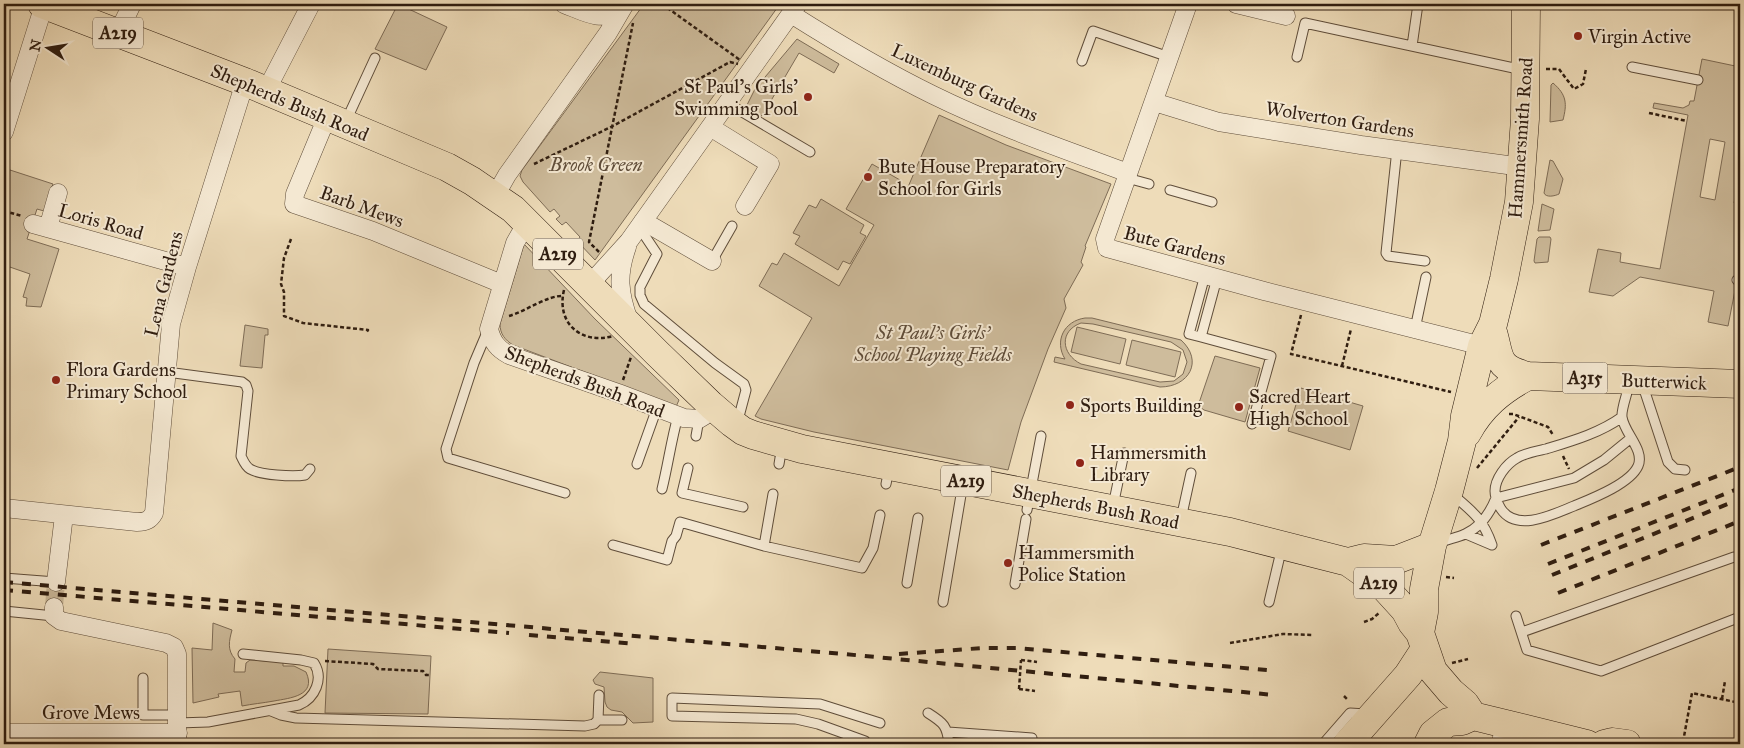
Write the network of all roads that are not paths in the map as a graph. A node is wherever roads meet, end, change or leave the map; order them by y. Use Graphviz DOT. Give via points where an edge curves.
graph roads {
  1 [pos="43,4"];
  2 [pos="132,4"];
  3 [pos="311,4"];
  4 [pos="564,4"];
  5 [pos="1188,4"];
  6 [pos="1236,4"];
  7 [pos="1418,4"];
  8 [pos="1526,4"];
  9 [pos="794,9"];
  10 [pos="626,12"];
  11 [pos="1286,16"];
  12 [pos="118,33"];
  13 [pos="1412,46"];
  14 [pos="1297,56"];
  15 [pos="1170,57"];
  16 [pos="375,58"];
  17 [pos="1082,61"];
  18 [pos="1632,67"];
  19 [pos="1535,70"];
  20 [pos="1698,80"];
  21 [pos="255,86"];
  22 [pos="1154,102"];
  23 [pos="727,103"];
  24 [pos="336,121"];
  25 [pos="710,127"];
  26 [pos="4,132"];
  27 [pos="1397,150"];
  28 [pos="810,152"];
  29 [pos="1522,166"];
  30 [pos="1128,175"];
  31 [pos="1149,184"];
  32 [pos="1170,190"];
  33 [pos="58,193"];
  34 [pos="495,196"];
  35 [pos="1212,202"];
  36 [pos="745,206"];
  37 [pos="527,222"];
  38 [pos="641,224"];
  39 [pos="732,226"];
  40 [pos="629,241"];
  41 [pos="712,261"];
  42 [pos="1425,261"];
  43 [pos="187,267"];
  44 [pos="1211,277"];
  45 [pos="1426,277"];
  46 [pos="502,284"];
  47 [pos="577,285"];
  48 [pos="640,295"];
  49 [pos="621,298"];
  50 [pos="490,325"];
  51 [pos="1415,329"];
  52 [pos="1487,338"];
  53 [pos="627,339"];
  54 [pos="167,372"];
  55 [pos="1528,376"];
  56 [pos="1636,380"];
  57 [pos="1740,384"];
  58 [pos="657,408"];
  59 [pos="678,416"];
  60 [pos="1622,417"];
  61 [pos="702,420"];
  62 [pos="1252,424"];
  63 [pos="736,426"];
  64 [pos="1042,436"];
  65 [pos="1631,438"];
  66 [pos="1462,441"];
  67 [pos="1124,453"];
  68 [pos="637,464"];
  69 [pos="688,468"];
  70 [pos="310,469"];
  71 [pos="1685,470"];
  72 [pos="1191,473"];
  73 [pos="964,480"];
  74 [pos="662,489"];
  75 [pos="1449,491"];
  76 [pos="565,493"];
  77 [pos="773,494"];
  78 [pos="1496,498"];
  79 [pos="743,507"];
  80 [pos="4,508"];
  81 [pos="1027,508"];
  82 [pos="1112,509"];
  83 [pos="64,515"];
  84 [pos="880,515"];
  85 [pos="918,518"];
  86 [pos="1181,522"];
  87 [pos="1482,522"];
  88 [pos="1466,534"];
  89 [pos="614,545"];
  90 [pos="1283,545"];
  91 [pos="764,546"];
  92 [pos="1427,548"];
  93 [pos="1740,557"];
  94 [pos="1348,562"];
  95 [pos="4,578"];
  96 [pos="56,582"];
  97 [pos="907,583"];
  98 [pos="1015,584"];
  99 [pos="943,602"];
  100 [pos="1269,602"];
  101 [pos="4,611"];
  102 [pos="54,612"];
  103 [pos="1516,616"];
  104 [pos="1740,617"];
  105 [pos="1522,632"];
  106 [pos="1422,641"];
  107 [pos="243,654"];
  108 [pos="143,678"];
  109 [pos="599,695"];
  110 [pos="271,711"];
  111 [pos="928,713"];
  112 [pos="1372,715"];
  113 [pos="1473,716"];
  114 [pos="598,720"];
  115 [pos="622,720"];
  116 [pos="880,723"];
  117 [pos="178,729"];
  118 [pos="948,732"];
  119 [pos="4,733"];
  120 [pos="1502,734"];
  121 [pos="1032,738"];
  122 [pos="865,744"];
  123 [pos="949,744"];
  124 [pos="1323,744"];
  125 [pos="1347,744"];
  126 [pos="1428,744"];
  127 [pos="1587,744"];
  128 [pos="1604,744"];
  129 [pos="1626,744"];
  1 -- 12 [label="main road, Shepherds Bush Road / A219"];
  1 -- 26 [label="street"];
  2 -- 12 [label="street"];
  3 -- 21 [label="street, Lena Gardens"];
  4 -- 10 [label="street" via="596,16 608,17"];
  5 -- 15 [label="street, Bute Gardens"];
  6 -- 11 [label="street"];
  7 -- 13 [label="lane"];
  8 -- 19 [label="main road, Hammersmith Road / A315"];
  9 -- 23 [label="street"];
  9 -- 30 [label="street, Luxemburg Gardens" via="840,44 933,95"];
  10 -- 34 [label="street"];
  12 -- 21 [label="main road, Shepherds Bush Road / A219"];
  13 -- 14 [label="lane" via="1304,23"];
  13 -- 19 [label="lane"];
  15 -- 17 [label="lane" via="1093,31"];
  15 -- 22 [label="street, Bute Gardens"];
  16 -- 24 [label="lane"];
  18 -- 20 [label="lane"];
  19 -- 29 [label="main road, Hammersmith Road / A315" via="1525,119"];
  21 -- 24 [label="main road, Shepherds Bush Road / A219"];
  21 -- 43 [label="street, Lena Gardens"];
  22 -- 27 [label="street, Wolverton Gardens" via="1219,122"];
  22 -- 30 [label="street, Bute Gardens"];
  23 -- 25 [label="street"];
  23 -- 28 [label="lane"];
  24 -- 34 [label="main road, Shepherds Bush Road / A219" via="447,167"];
  24 -- 46 [label="street, Barb Mews" via="295,194 294,204 373,231"];
  25 -- 36 [label="street" via="770,164"];
  25 -- 38 [label="street"];
  27 -- 29 [label="street, Wolverton Gardens"];
  27 -- 42 [label="lane" via="1386,254"];
  29 -- 52 [label="main road, Hammersmith Road / A315" via="1512,240"];
  30 -- 31 [label="lane"];
  30 -- 44 [label="street, Bute Gardens" via="1105,239 1108,248"];
  32 -- 35 [label="lane"];
  33 -- 43 [label="street, Loris Road" via="40,226"];
  34 -- 37 [label="main road, Shepherds Bush Road / A219"];
  37 -- 46 [label="street, Shepherds Bush Road" via="518,237"];
  37 -- 47 [label="main road, Shepherds Bush Road / A219"];
  38 -- 40 [label="street"];
  38 -- 41 [label="street"];
  38 -- 48 [label="lane" via="657,254 640,287"];
  39 -- 41 [label="lane"];
  40 -- 47 [label="street"];
  40 -- 49 [label="street" via="620,273"];
  43 -- 54 [label="street, Lena Gardens" via="171,324"];
  44 -- 51 [label="street, Bute Gardens"];
  44 -- 62 [label="lane" via="1201,337 1271,356"];
  45 -- 51 [label="lane"];
  46 -- 50 [label="street, Shepherds Bush Road"];
  47 -- 53 [label="main road, Shepherds Bush Road / A219"];
  48 -- 49 [label="lane"];
  48 -- 63 [label="lane" via="644,304 744,384 746,390"];
  49 -- 53 [label="street"];
  50 -- 58 [label="street, Shepherds Bush Road" via="490,337 509,355"];
  50 -- 76 [label="lane" via="452,430 446,449 448,458"];
  51 -- 52 [label="street, Bute Gardens"];
  52 -- 55 [label="main road, Hammersmith Road / A315" via="1500,360 1514,372"];
  52 -- 66 [label="main road, Hammersmith Road / A315" via="1465,416"];
  53 -- 61 [label="main road, Shepherds Bush Road / A219"];
  54 -- 70 [label="lane" via="242,382 248,391 241,456 245,463 255,471 291,476 305,475"];
  54 -- 83 [label="street, Lena Gardens" via="154,512 147,521 137,522"];
  55 -- 56 [label="main road, Butterwick / A315"];
  55 -- 66 [label="main road, A315" via="1483,408"];
  56 -- 57 [label="main road, Butterwick / A315"];
  56 -- 60 [label="lane"];
  56 -- 71 [label="lane" via="1668,462 1675,469"];
  58 -- 59 [label="street, Shepherds Bush Road"];
  58 -- 68 [label="lane"];
  59 -- 61 [label="street, Shepherds Bush Road"];
  59 -- 74 [label="lane"];
  60 -- 65 [label="lane"];
  60 -- 78 [label="lane" via="1595,432 1516,458 1501,472 1496,482"];
  61 -- 63 [label="main road, Shepherds Bush Road / A219"];
  63 -- 73 [label="main road, Shepherds Bush Road / A219" via="780,454 888,475"];
  64 -- 81 [label="lane"];
  65 -- 78 [label="lane" via="1574,478"];
  65 -- 78 [label="lane" via="1640,459 1638,467 1615,486 1586,502 1528,520 1504,514"];
  66 -- 75 [label="main road, Hammersmith Road / A315"];
  67 -- 82 [label="lane"];
  69 -- 79 [label="lane" via="682,492"];
  72 -- 86 [label="lane"];
  73 -- 81 [label="main road, Shepherds Bush Road / A219"];
  73 -- 99 [label="lane"];
  75 -- 87 [label="lane"];
  75 -- 92 [label="main road, A315"];
  77 -- 91 [label="lane"];
  78 -- 87 [label="lane"];
  80 -- 83 [label="street"];
  81 -- 82 [label="main road, Shepherds Bush Road / A219"];
  81 -- 98 [label="lane"];
  82 -- 86 [label="main road, Shepherds Bush Road / A219" via="1149,521"];
  83 -- 96 [label="street"];
  84 -- 91 [label="lane" via="873,548 862,568"];
  85 -- 97 [label="lane"];
  86 -- 90 [label="main road, Shepherds Bush Road / A219"];
  87 -- 88 [label="lane"];
  87 -- 88 [label="lane" via="1492,545"];
  88 -- 92 [label="lane"];
  89 -- 91 [label="lane" via="667,560 680,522"];
  90 -- 94 [label="main road, A219"];
  90 -- 100 [label="lane"];
  92 -- 94 [label="main road, A219" via="1396,560 1364,558"];
  92 -- 106 [label="main road, A315"];
  93 -- 105 [label="lane"];
  94 -- 106 [label="main road, A219" via="1385,588 1405,610"];
  95 -- 96 [label="lane"];
  101 -- 102 [label="lane"];
  102 -- 117 [label="street" via="61,621 174,647 177,654"];
  103 -- 105 [label="lane"];
  104 -- 105 [label="lane" via="1602,670 1527,650"];
  106 -- 112 [label="main road, A315" via="1408,675"];
  106 -- 113 [label="main road" via="1436,676"];
  107 -- 110 [label="lane" via="301,660 314,663 317,668 318,680 311,697 298,705"];
  108 -- 117 [label="lane" via="143,714"];
  109 -- 114 [label="lane"];
  110 -- 114 [label="lane" via="296,718 585,726"];
  110 -- 117 [label="lane"];
  111 -- 118 [label="lane" via="942,722"];
  112 -- 124 [label="lane" via="1350,713"];
  112 -- 125 [label="main road, A315"];
  113 -- 120 [label="main road"];
  113 -- 126 [label="main road" via="1448,722 1433,734"];
  114 -- 115 [label="lane"];
  116 -- 122 [label="lane" via="820,704 672,698 672,716 796,719 846,734 865,741"];
  117 -- 119 [label="street, Grove Mews"];
  118 -- 121 [label="lane"];
  118 -- 123 [label="lane"];
  120 -- 127 [label="main road"];
  128 -- 129 [label="main road"];
}
